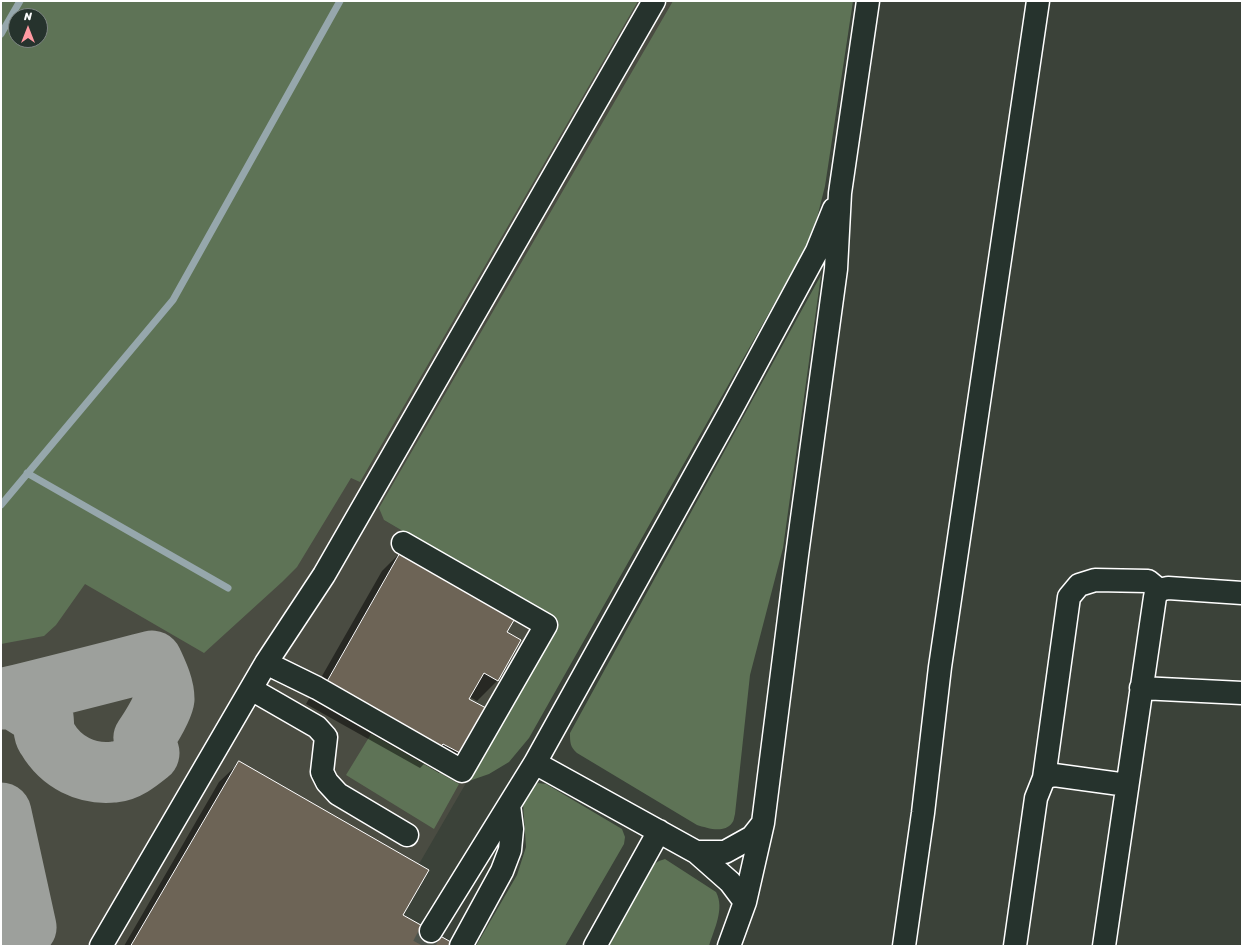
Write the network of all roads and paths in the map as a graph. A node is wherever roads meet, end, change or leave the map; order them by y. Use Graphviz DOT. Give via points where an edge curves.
graph roads {
  1 [pos="654,1"];
  2 [pos="868,1"];
  3 [pos="1038,1"];
  4 [pos="840,192"];
  5 [pos="404,543"];
  6 [pos="1159,590"];
  7 [pos="1242,593"];
  8 [pos="266,663"];
  9 [pos="1141,688"];
  10 [pos="252,689"];
  11 [pos="1242,693"];
  12 [pos="535,763"];
  13 [pos="1044,778"];
  14 [pos="1128,785"];
  15 [pos="509,805"];
  16 [pos="763,823"];
  17 [pos="659,831"];
  18 [pos="407,835"];
  19 [pos="696,852"];
  20 [pos="745,902"];
  21 [pos="431,931"];
  22 [pos="101,946"];
  23 [pos="461,946"];
  24 [pos="595,946"];
  25 [pos="729,946"];
  26 [pos="904,946"];
  27 [pos="1015,946"];
  28 [pos="1104,946"];
  1 -- 8 [label="street" via="356,521"];
  2 -- 4 [label="street"];
  3 -- 26 [label="street" via="940,667"];
  4 -- 12 [label="street" via="817,251"];
  4 -- 16 [label="street" via="836,269"];
  5 -- 8 [label="street" via="546,625 462,771 317,688"];
  6 -- 7 [label="street" via="1168,588"];
  6 -- 9 [label="street" via="1155,597"];
  6 -- 13 [label="street" via="1148,581 1095,580 1079,585 1069,597"];
  8 -- 10 [label="street"];
  9 -- 11 [label="street"];
  9 -- 14 [label="street"];
  10 -- 18 [label="street" via="318,727 326,737 322,772 327,782 338,794"];
  10 -- 22 [label="street"];
  12 -- 15 [label="street"];
  12 -- 17 [label="street"];
  13 -- 14 [label="street" via="1054,775"];
  13 -- 27 [label="street" via="1036,798"];
  14 -- 28 [label="street"];
  15 -- 21 [label="street"];
  15 -- 23 [label="street" via="512,829 510,850 502,871"];
  16 -- 19 [label="street" via="752,837 725,852"];
  16 -- 20 [label="street"];
  17 -- 19 [label="street"];
  17 -- 24 [label="street"];
  19 -- 20 [label="street" via="730,882"];
  20 -- 25 [label="street"];
}
